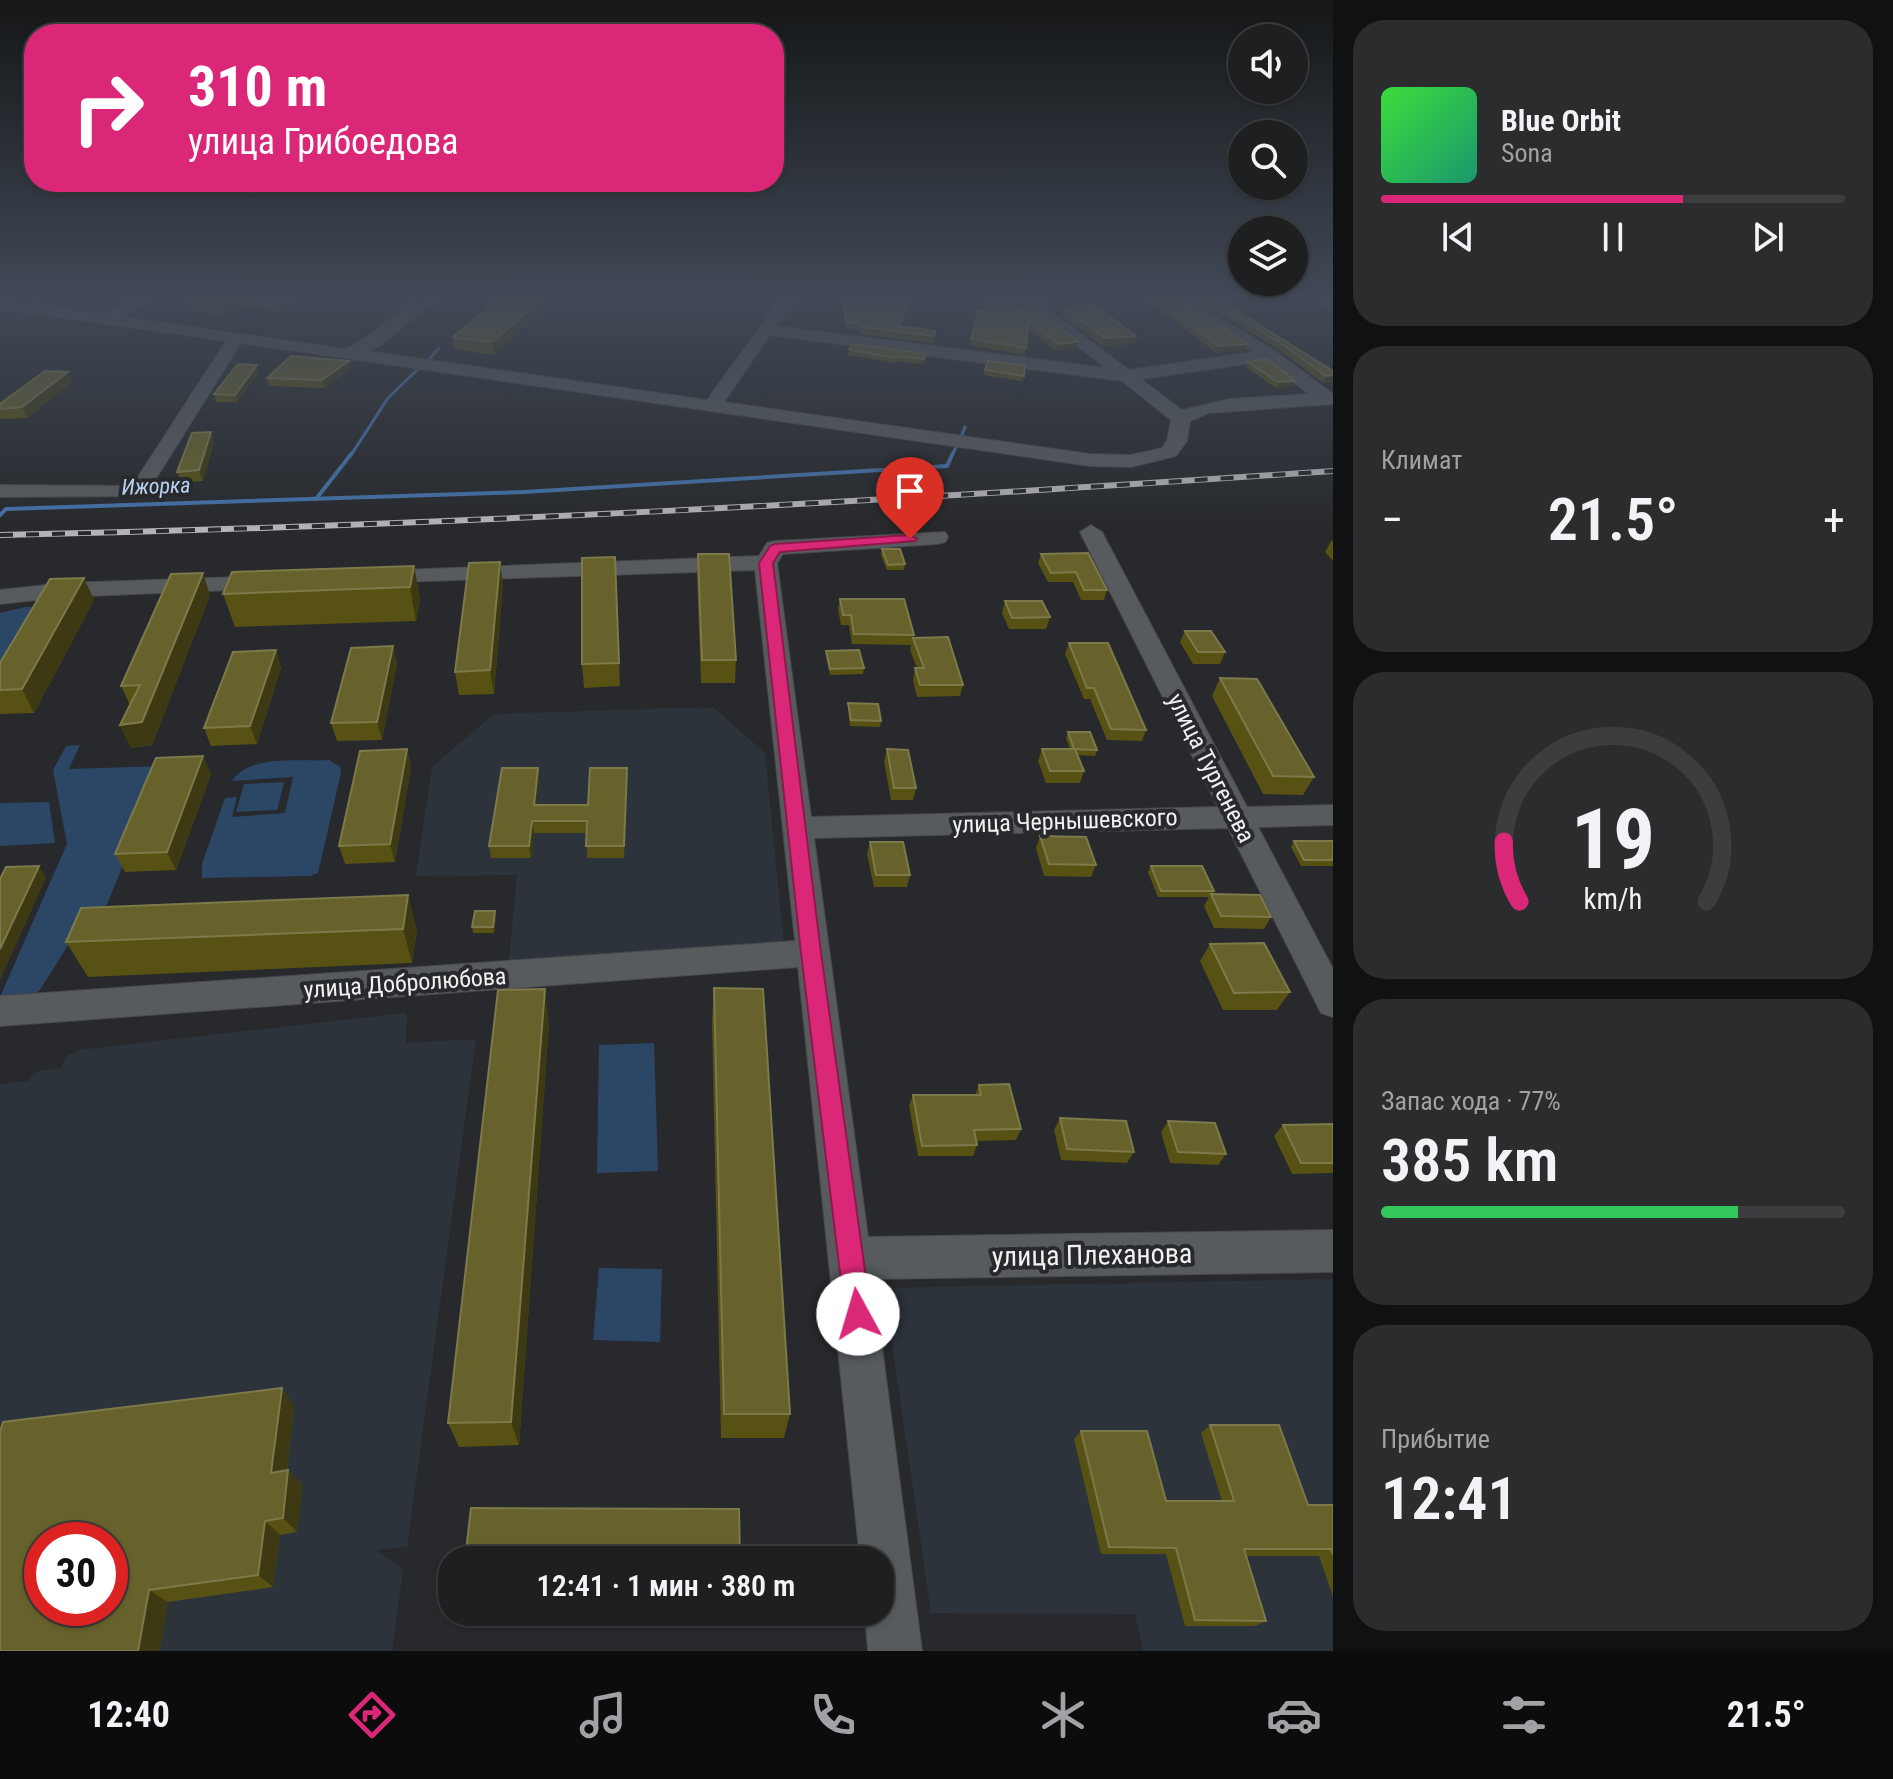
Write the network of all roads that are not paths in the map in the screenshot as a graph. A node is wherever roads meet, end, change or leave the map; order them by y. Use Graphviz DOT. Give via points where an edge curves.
graph roads {
  1 [pos="212,376"];
  2 [pos="499,376"];
  3 [pos="733,376"];
  4 [pos="1124,376"];
  5 [pos="1298,376"];
  6 [pos="1330,399"];
  7 [pos="711,407"];
  8 [pos="1181,418"];
  9 [pos="0,491"];
  10 [pos="1091,532"];
  11 [pos="937,537"];
  12 [pos="766,563"];
  13 [pos="353,579"];
  14 [pos="297,581"];
  15 [pos="0,597"];
  16 [pos="1333,815"];
  17 [pos="1236,816"];
  18 [pos="797,828"];
  19 [pos="811,953"];
  20 [pos="1333,1003"];
  21 [pos="0,1011"];
  22 [pos="1333,1251"];
  23 [pos="852,1258"];
  24 [pos="895,1651"];
  1 -- 9 [label="street" via="138,492"];
  2 -- 7 [label="street"];
  3 -- 7 [label="street"];
  4 -- 8 [label="street"];
  5 -- 6 [label="street"];
  6 -- 8 [label="street" via="1217,406 1186,412"];
  7 -- 8 [label="street" via="1047,456 1131,461 1169,452"];
  10 -- 17 [label="street, улица Тургенева"];
  11 -- 12 [label="street" via="775,548"];
  12 -- 13 [label="street"];
  12 -- 18 [label="street"];
  14 -- 15 [label="street"];
  16 -- 17 [label="street, улица Чернышевского"];
  17 -- 18 [label="street, улица Чернышевского"];
  17 -- 20 [label="street, улица Тургенева"];
  18 -- 19 [label="street"];
  19 -- 21 [label="street, улица Добролюбова"];
  19 -- 23 [label="street"];
  22 -- 23 [label="street, улица Плеханова"];
  23 -- 24 [label="street"];
}
